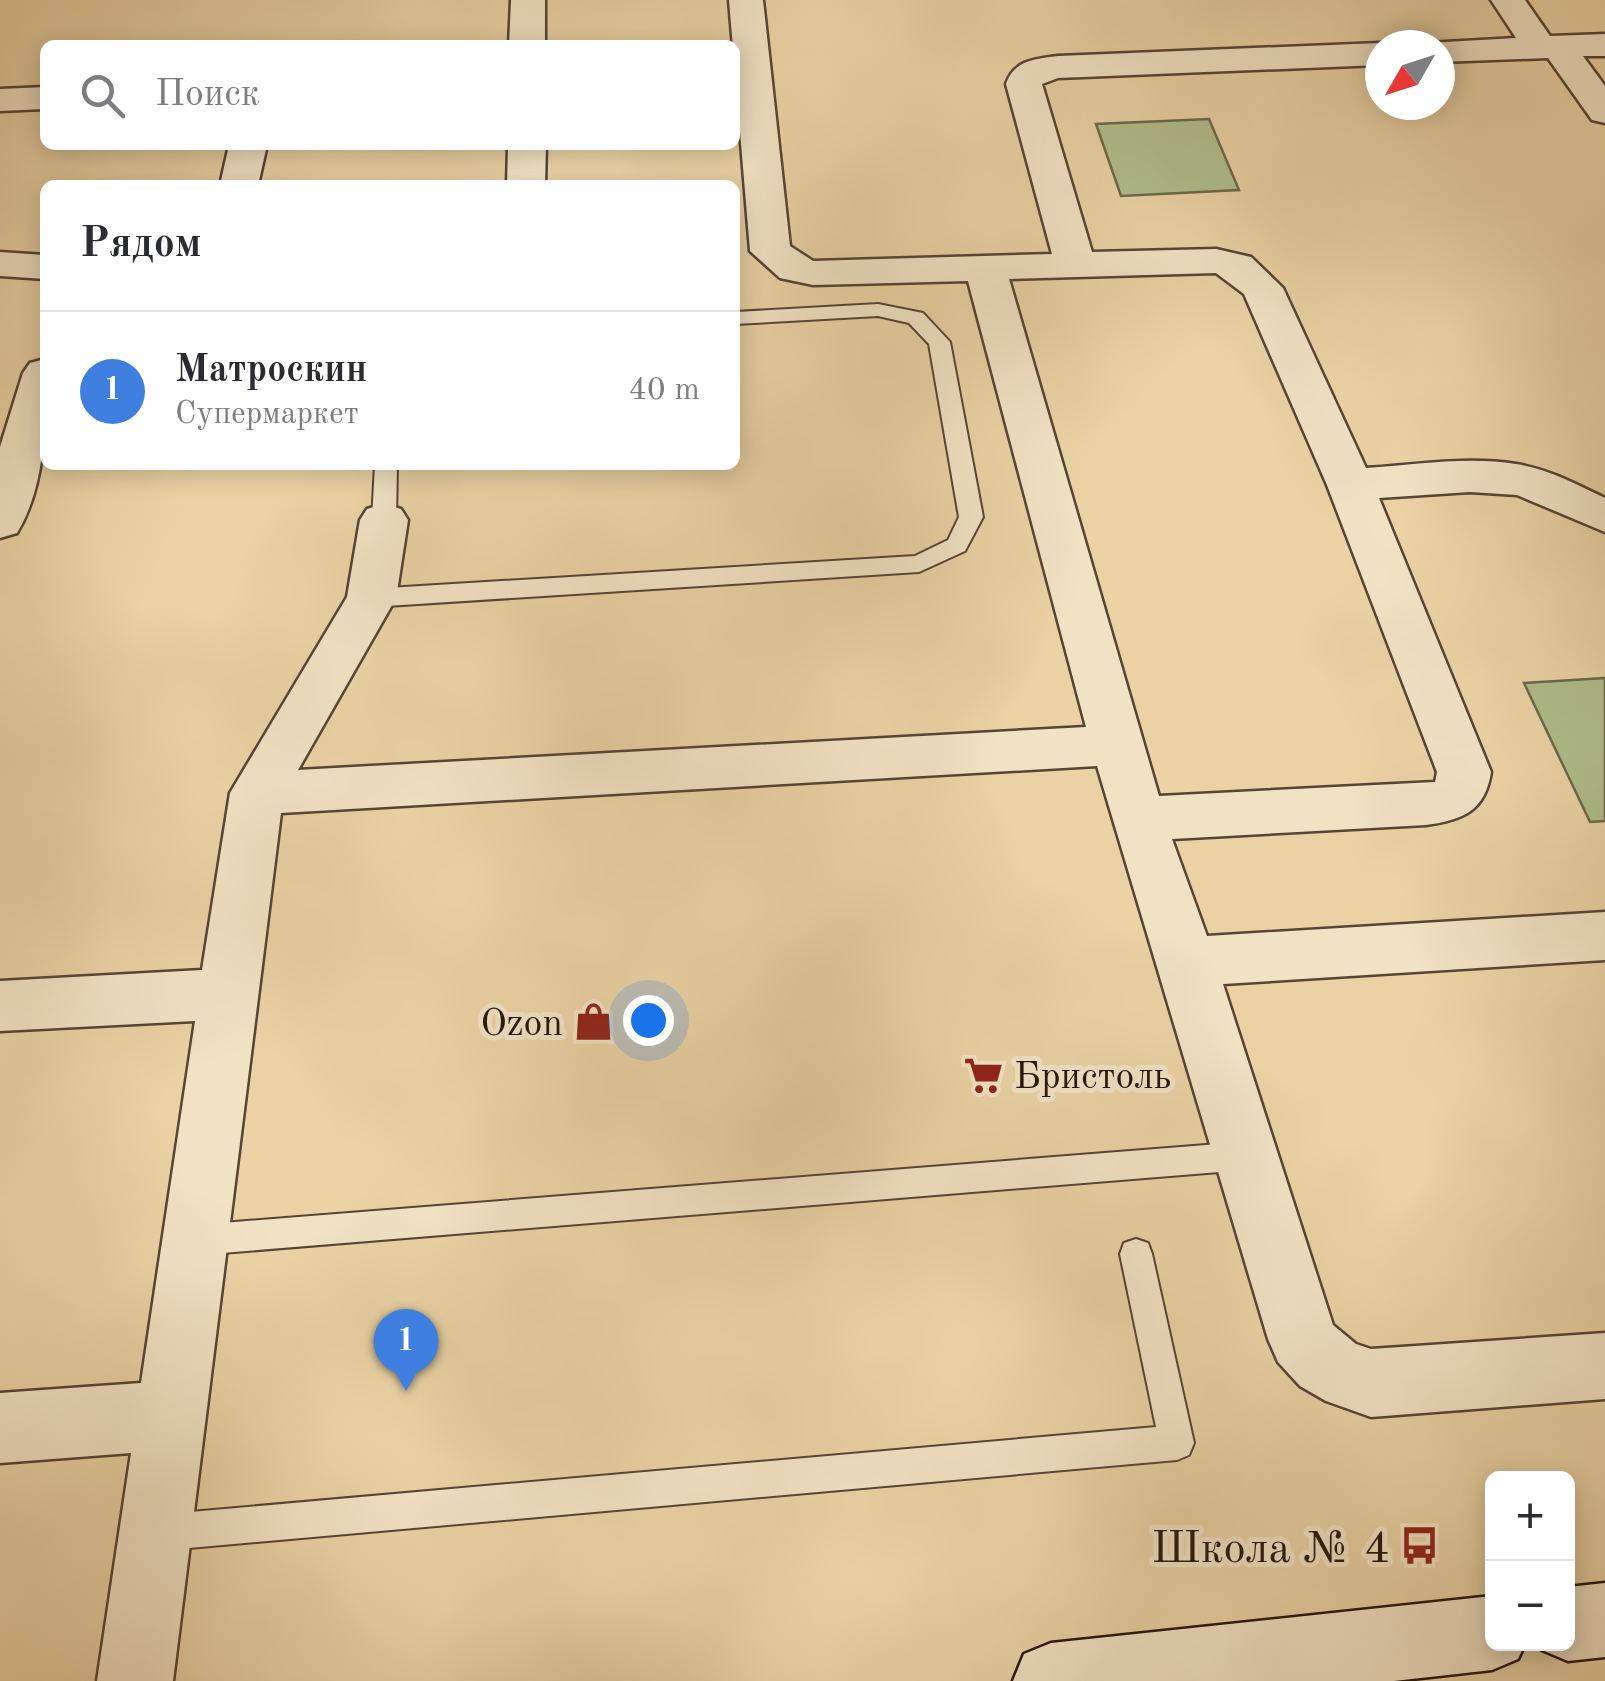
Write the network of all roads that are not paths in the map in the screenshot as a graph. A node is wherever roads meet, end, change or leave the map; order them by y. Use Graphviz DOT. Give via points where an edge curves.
graph roads {
  1 [pos="528,0"];
  2 [pos="746,0"];
  3 [pos="1508,0"];
  4 [pos="527,40"];
  5 [pos="1605,45"];
  6 [pos="1549,47"];
  7 [pos="1455,51"];
  8 [pos="1365,55"];
  9 [pos="40,98"];
  10 [pos="0,100"];
  11 [pos="1605,112"];
  12 [pos="247,150"];
  13 [pos="526,150"];
  14 [pos="240,180"];
  15 [pos="526,180"];
  16 [pos="0,264"];
  17 [pos="1076,266"];
  18 [pos="40,268"];
  19 [pos="986,270"];
  20 [pos="740,318"];
  21 [pos="40,390"];
  22 [pos="386,470"];
  23 [pos="1350,485"];
  24 [pos="1605,516"];
  25 [pos="384,520"];
  26 [pos="0,522"];
  27 [pos="371,598"];
  28 [pos="1117,746"];
  29 [pos="257,793"];
  30 [pos="1138,819"];
  31 [pos="1605,936"];
  32 [pos="1187,962"];
  33 [pos="228,994"];
  34 [pos="0,1006"];
  35 [pos="1244,1156"];
  36 [pos="197,1240"];
  37 [pos="1136,1254"];
  38 [pos="1605,1366"];
  39 [pos="169,1416"];
  40 [pos="0,1428"];
  41 [pos="154,1534"];
  42 [pos="1605,1620"];
  43 [pos="1575,1623"];
  44 [pos="1485,1634"];
  45 [pos="1285,1669"];
  46 [pos="136,1681"];
  47 [pos="1051,1681"];
  1 -- 4 [label="street"];
  2 -- 19 [label="street" via="770,251 813,273"];
  3 -- 6 [label="street"];
  5 -- 6 [label="street"];
  6 -- 7 [label="street"];
  6 -- 11 [label="street"];
  8 -- 17 [label="street" via="1058,66 1027,75 1024,84"];
  9 -- 10 [label="street"];
  12 -- 14 [label="street"];
  13 -- 15 [label="street"];
  16 -- 18 [label="street"];
  17 -- 19 [label="street"];
  17 -- 23 [label="street" via="1216,261 1252,276"];
  19 -- 28 [label="street"];
  20 -- 27 [label="lane" via="878,310 916,318 939,342 972,517 957,546 919,564"];
  21 -- 26 [label="street"];
  22 -- 25 [label="lane"];
  23 -- 24 [label="street" via="1502,477 1535,484"];
  23 -- 30 [label="street" via="1464,772 1461,791 1426,804"];
  25 -- 27 [label="street"];
  27 -- 29 [label="street"];
  28 -- 29 [label="street"];
  28 -- 30 [label="street"];
  29 -- 33 [label="street"];
  30 -- 32 [label="street"];
  31 -- 32 [label="street"];
  32 -- 35 [label="street"];
  33 -- 34 [label="street"];
  33 -- 36 [label="street"];
  35 -- 36 [label="lane"];
  35 -- 38 [label="street" via="1302,1339 1315,1358 1344,1377 1371,1382"];
  36 -- 39 [label="street"];
  37 -- 41 [label="lane" via="1178,1442"];
  39 -- 40 [label="street"];
  39 -- 41 [label="street"];
  41 -- 46 [label="street"];
  42 -- 43 [label="street"];
  44 -- 45 [label="street"];
  45 -- 47 [label="street"];
}
